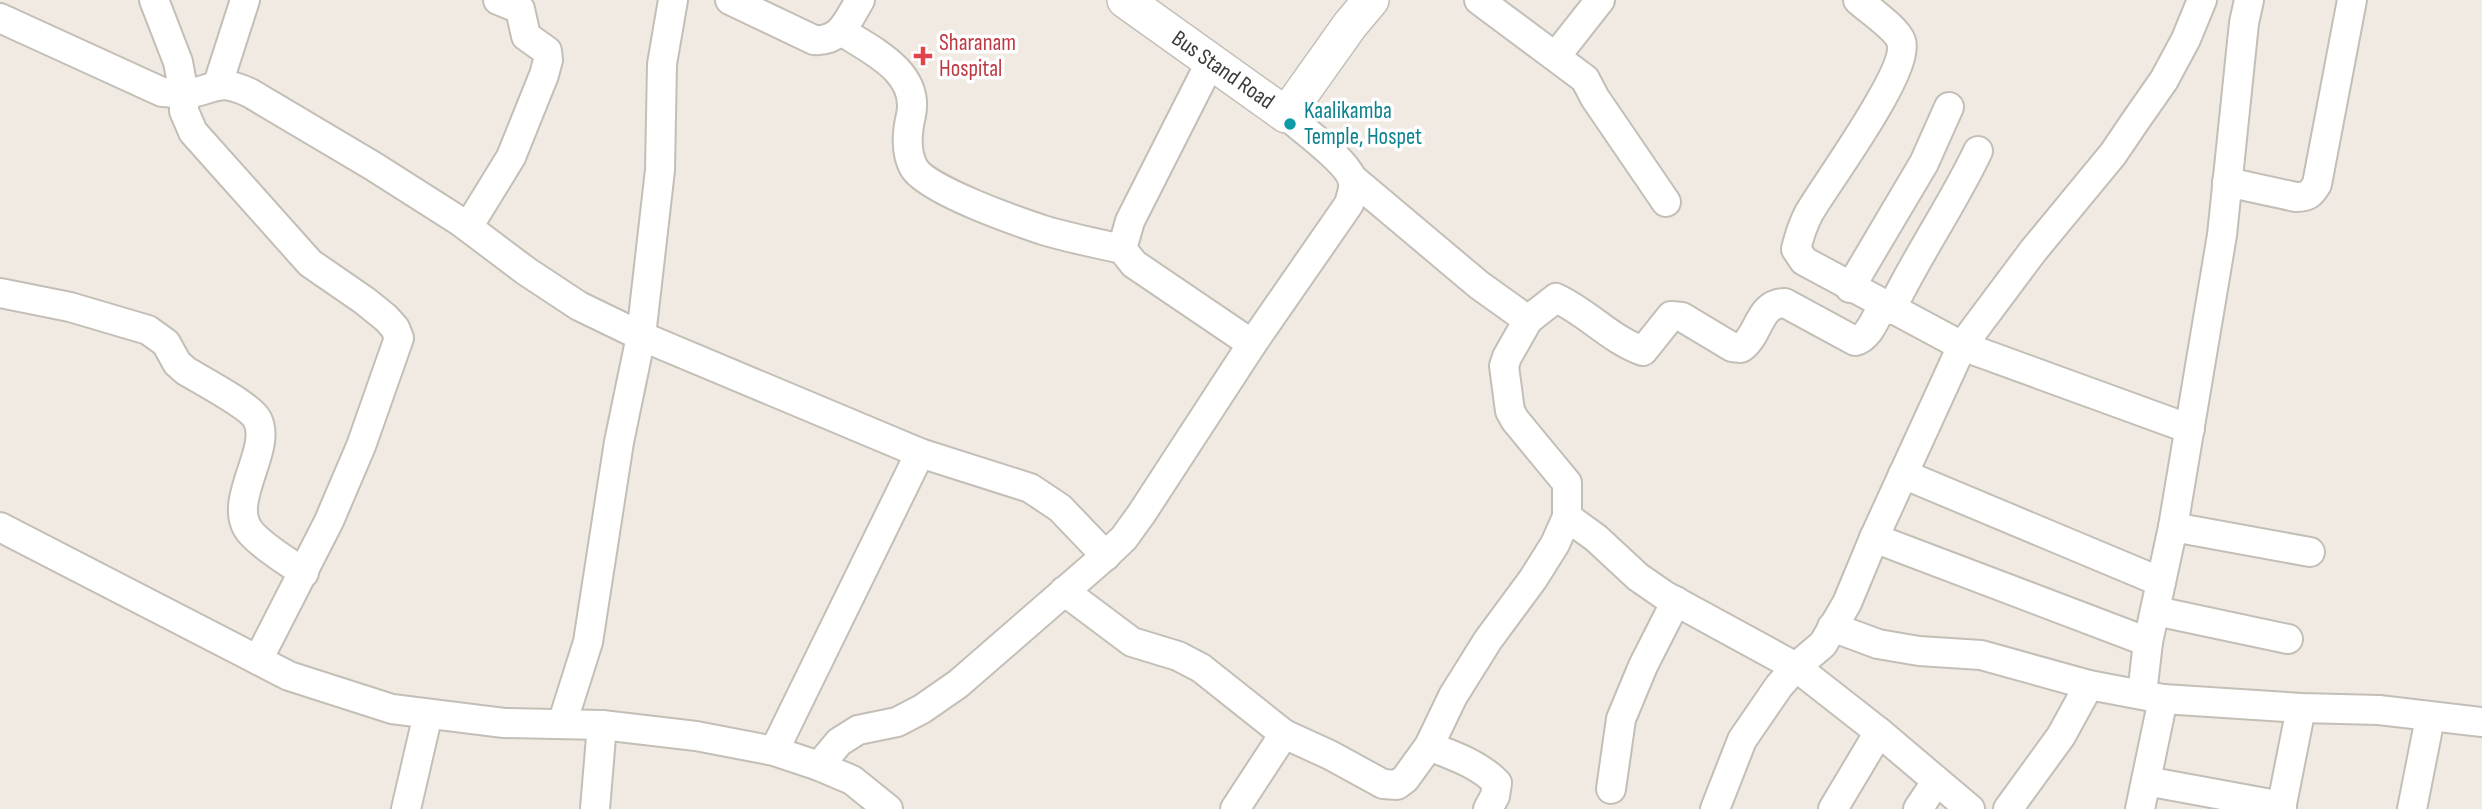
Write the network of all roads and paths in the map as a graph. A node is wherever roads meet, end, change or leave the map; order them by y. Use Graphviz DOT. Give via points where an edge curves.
graph roads {
  1 [pos="154,0"];
  2 [pos="245,0"];
  3 [pos="498,0"];
  4 [pos="673,0"];
  5 [pos="730,0"];
  6 [pos="860,0"];
  7 [pos="1125,0"];
  8 [pos="1371,0"];
  9 [pos="1479,0"];
  10 [pos="1600,0"];
  11 [pos="1858,0"];
  12 [pos="2202,0"];
  13 [pos="2249,0"];
  14 [pos="2352,0"];
  15 [pos="0,18"];
  16 [pos="841,31"];
  17 [pos="1556,57"];
  18 [pos="1211,61"];
  19 [pos="218,85"];
  20 [pos="184,94"];
  21 [pos="1949,107"];
  22 [pos="1286,115"];
  23 [pos="1978,151"];
  24 [pos="1353,179"];
  25 [pos="2227,182"];
  26 [pos="1666,202"];
  27 [pos="468,227"];
  28 [pos="1122,249"];
  29 [pos="1850,288"];
  30 [pos="0,293"];
  31 [pos="1887,308"];
  32 [pos="1528,320"];
  33 [pos="641,336"];
  34 [pos="1251,344"];
  35 [pos="1962,346"];
  36 [pos="2190,429"];
  37 [pos="920,453"];
  38 [pos="1903,474"];
  39 [pos="1567,517"];
  40 [pos="0,527"];
  41 [pos="2173,527"];
  42 [pos="1874,538"];
  43 [pos="2310,552"];
  44 [pos="1105,556"];
  45 [pos="304,573"];
  46 [pos="2161,582"];
  47 [pos="1064,591"];
  48 [pos="1676,601"];
  49 [pos="2156,611"];
  50 [pos="1832,627"];
  51 [pos="2288,639"];
  52 [pos="2148,642"];
  53 [pos="258,660"];
  54 [pos="1796,667"];
  55 [pos="2089,685"];
  56 [pos="2152,696"];
  57 [pos="2301,708"];
  58 [pos="428,714"];
  59 [pos="2430,718"];
  60 [pos="2482,722"];
  61 [pos="562,724"];
  62 [pos="602,725"];
  63 [pos="1879,732"];
  64 [pos="1284,734"];
  65 [pos="1429,746"];
  66 [pos="774,751"];
  67 [pos="819,766"];
  68 [pos="2146,781"];
  69 [pos="1936,782"];
  70 [pos="1611,789"];
  71 [pos="2282,807"];
  72 [pos="406,809"];
  73 [pos="595,809"];
  74 [pos="888,809"];
  75 [pos="1235,809"];
  76 [pos="1488,809"];
  77 [pos="1715,809"];
  78 [pos="1833,809"];
  79 [pos="1918,809"];
  80 [pos="1970,809"];
  81 [pos="2008,809"];
  82 [pos="2140,809"];
  83 [pos="2412,809"];
  1 -- 20 [label="street" via="178,62"];
  2 -- 19 [label="street"];
  3 -- 27 [label="street" via="520,9 526,36 547,51 548,60 511,157"];
  4 -- 33 [label="street" via="662,64 660,170"];
  5 -- 16 [label="street" via="814,40 827,41"];
  6 -- 16 [label="street"];
  7 -- 18 [label="main road, Bus Stand Road"];
  8 -- 22 [label="main road"];
  9 -- 17 [label="street"];
  10 -- 17 [label="street"];
  11 -- 29 [label="street" via="1898,35 1902,51 1874,112 1807,216 1796,248 1810,266"];
  12 -- 35 [label="street" via="2164,80 2113,154"];
  13 -- 25 [label="street"];
  14 -- 25 [label="street" via="2313,191 2296,197"];
  15 -- 20 [label="street" via="162,92"];
  16 -- 28 [label="street" via="889,61 903,77 913,99 908,147 921,176 939,189 1044,230"];
  17 -- 26 [label="street" via="1585,79"];
  18 -- 22 [label="main road, Bus Stand Road"];
  18 -- 28 [label="street" via="1130,221"];
  19 -- 20 [label="street"];
  19 -- 27 [label="street" via="250,93"];
  20 -- 45 [label="street" via="184,111 193,132 248,195 310,263 365,300 395,328 399,338 361,446"];
  21 -- 29 [label="street" via="1924,163"];
  22 -- 24 [label="street" via="1345,166"];
  23 -- 31 [label="street"];
  24 -- 32 [label="street"];
  24 -- 34 [label="street" via="1349,204"];
  25 -- 36 [label="street"];
  27 -- 33 [label="street" via="579,306"];
  28 -- 34 [label="street" via="1134,264"];
  29 -- 31 [label="street"];
  30 -- 45 [label="street" via="148,330 166,343 186,371 248,410 257,419 261,435 242,509 244,522 251,533"];
  31 -- 32 [label="street" via="1861,340 1855,341 1785,303 1774,303 1741,348 1682,317 1671,316 1643,351 1556,298"];
  31 -- 35 [label="street"];
  32 -- 39 [label="street" via="1504,366 1510,411 1567,482"];
  33 -- 37 [label="street"];
  33 -- 61 [label="street" via="618,442 588,642"];
  34 -- 44 [label="street" via="1142,513"];
  35 -- 36 [label="street"];
  35 -- 38 [label="street"];
  36 -- 41 [label="street"];
  37 -- 44 [label="street" via="1030,488 1060,508"];
  37 -- 66 [label="street"];
  38 -- 42 [label="street"];
  38 -- 46 [label="street"];
  39 -- 48 [label="street" via="1638,577"];
  39 -- 65 [label="street" via="1533,579 1453,696"];
  40 -- 53 [label="street"];
  41 -- 43 [label="street"];
  41 -- 46 [label="street"];
  42 -- 50 [label="street"];
  42 -- 52 [label="street"];
  44 -- 47 [label="street"];
  45 -- 53 [label="street"];
  46 -- 49 [label="street"];
  47 -- 64 [label="street" via="1132,642 1201,668"];
  47 -- 67 [label="street" via="958,684 897,722 859,730 839,742"];
  48 -- 54 [label="street"];
  48 -- 70 [label="street" via="1621,719"];
  49 -- 51 [label="street"];
  49 -- 52 [label="street"];
  50 -- 54 [label="street" via="1823,644"];
  50 -- 55 [label="street" via="1878,645 1981,655"];
  52 -- 56 [label="street"];
  53 -- 58 [label="street" via="289,676 392,709"];
  54 -- 63 [label="street"];
  54 -- 77 [label="street" via="1742,740"];
  55 -- 56 [label="street"];
  55 -- 81 [label="street" via="2061,736"];
  56 -- 57 [label="street"];
  56 -- 68 [label="street"];
  57 -- 59 [label="street" via="2379,710"];
  57 -- 71 [label="street"];
  58 -- 61 [label="street"];
  58 -- 72 [label="street"];
  59 -- 60 [label="street"];
  59 -- 83 [label="street"];
  61 -- 62 [label="street"];
  62 -- 66 [label="street"];
  62 -- 73 [label="street"];
  63 -- 69 [label="street"];
  63 -- 78 [label="street"];
  64 -- 65 [label="street" via="1382,784 1397,785 1405,779"];
  64 -- 75 [label="street"];
  65 -- 76 [label="street" via="1479,768 1497,783"];
  66 -- 67 [label="street"];
  67 -- 74 [label="street" via="852,780"];
  68 -- 71 [label="street"];
  68 -- 82 [label="street"];
  69 -- 79 [label="street"];
  69 -- 80 [label="street"];
}
